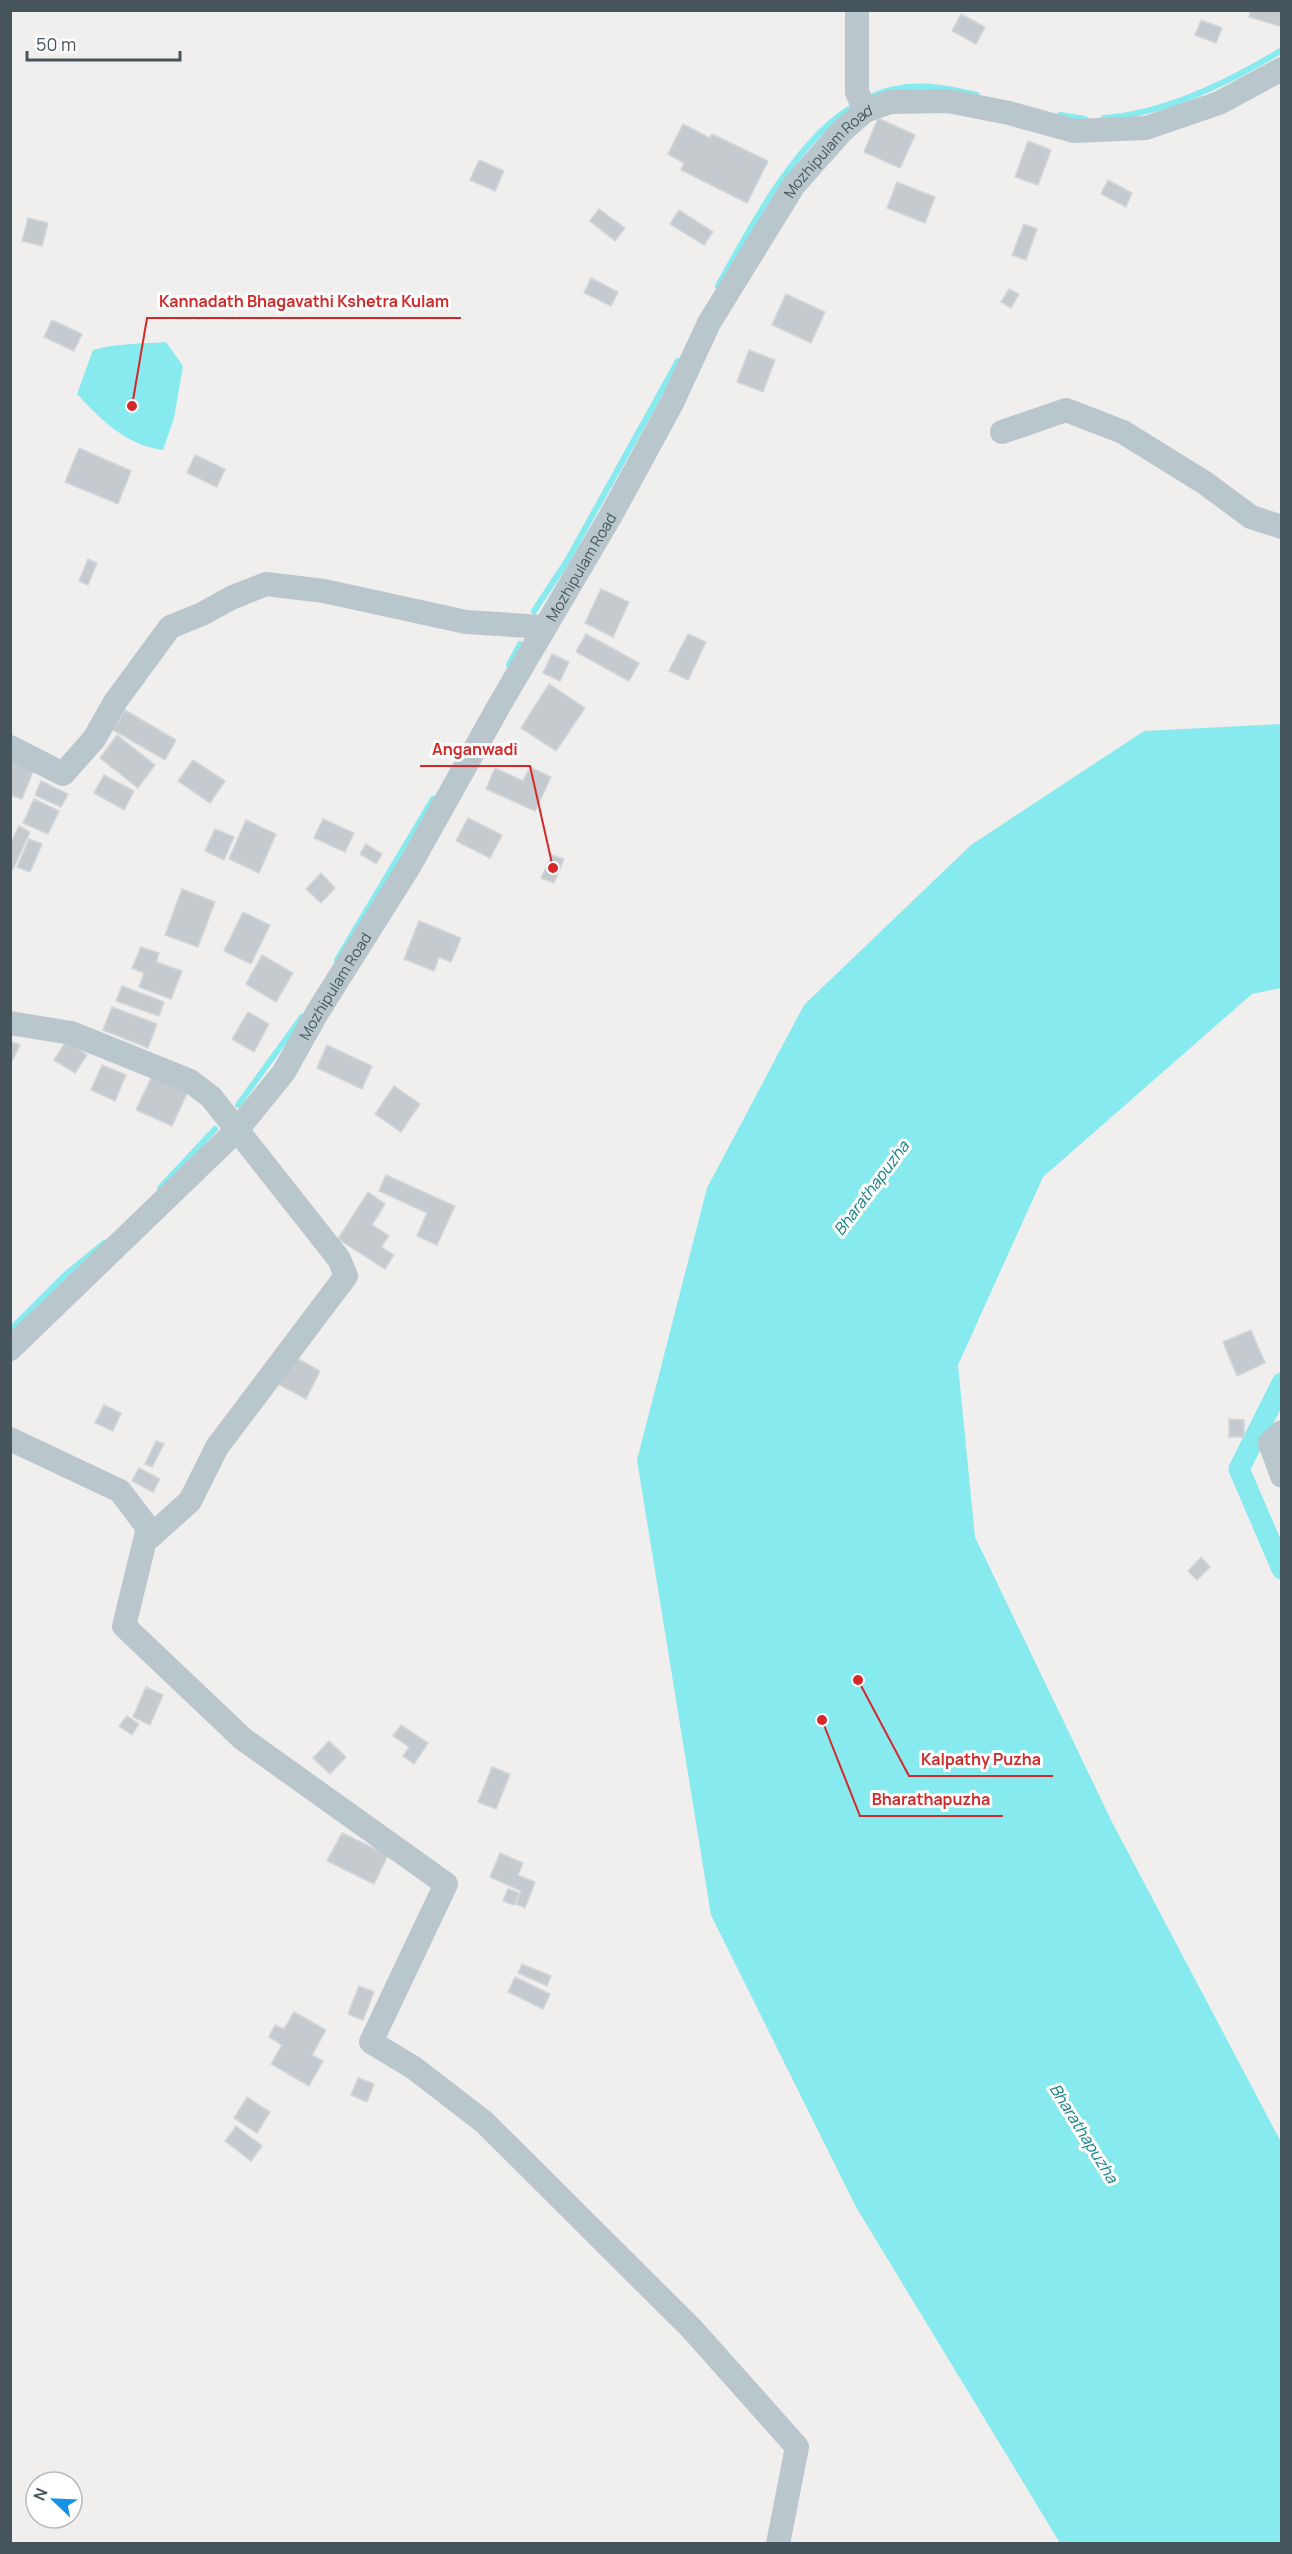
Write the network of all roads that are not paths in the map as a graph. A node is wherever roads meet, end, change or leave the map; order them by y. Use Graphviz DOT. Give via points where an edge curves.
graph roads {
  1 [pos="857,10"];
  2 [pos="1281,69"];
  3 [pos="861,102"];
  4 [pos="1002,432"];
  5 [pos="1281,527"];
  6 [pos="544,627"];
  7 [pos="10,747"];
  8 [pos="10,1023"];
  9 [pos="237,1130"];
  10 [pos="10,1349"];
  11 [pos="1281,1432"];
  12 [pos="10,1439"];
  13 [pos="1281,1476"];
  14 [pos="148,1528"];
  15 [pos="778,2544"];
  1 -- 3 [label="street"];
  2 -- 3 [label="street, Mozhipulam Road" via="1219,103 1146,128 1074,130 948,100"];
  3 -- 6 [label="street, Mozhipulam Road" via="842,131 794,185 709,323 672,403"];
  4 -- 5 [label="street" via="1066,410 1123,432 1251,517"];
  6 -- 7 [label="street" via="466,622 324,591 266,584 170,627 115,702 94,740 63,774"];
  6 -- 9 [label="street, Mozhipulam Road" via="411,865 284,1072"];
  8 -- 9 [label="street" via="71,1033 190,1081 211,1097"];
  9 -- 10 [label="street, Mozhipulam Road"];
  9 -- 14 [label="street" via="339,1259 346,1276 217,1447 190,1501 149,1538"];
  11 -- 13 [label="street" via="1270,1443"];
  12 -- 14 [label="street" via="120,1491"];
  14 -- 15 [label="street" via="124,1626 243,1739 446,1884 371,2042 414,2068 493,2130 692,2329 797,2447"];
}
